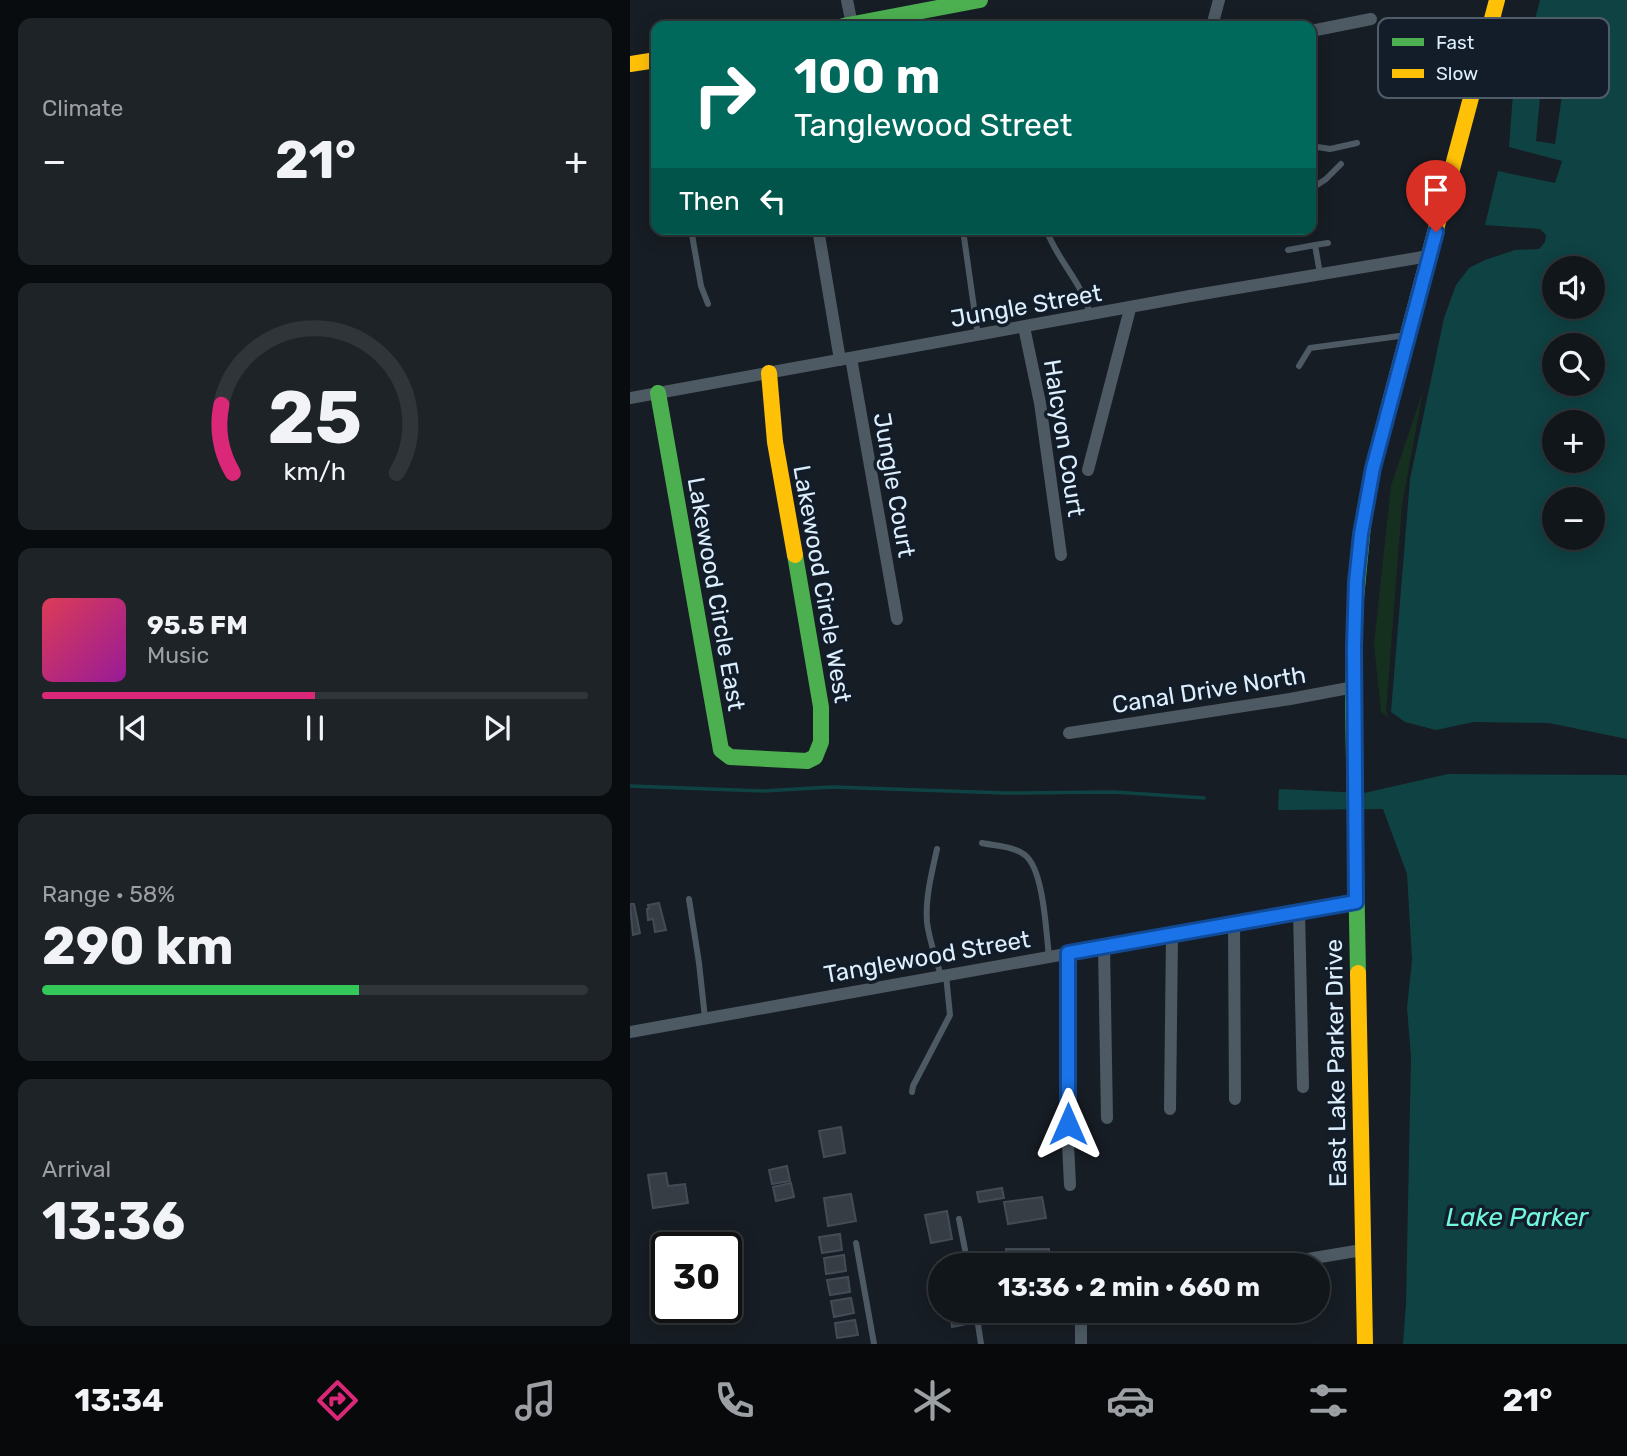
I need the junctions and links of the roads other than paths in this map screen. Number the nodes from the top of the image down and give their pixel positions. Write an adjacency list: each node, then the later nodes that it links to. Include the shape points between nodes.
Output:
1 (847, 0): 7 (street)
2 (980, 0): 8 (street)
3 (1219, 0): 9 (street)
4 (1497, 0): 5 (street, East Lake Parker Drive)
5 (1492, 18)
6 (1371, 19): 10 (street)
7 (848, 21)
8 (869, 21)
9 (1213, 21)
10 (1316, 30)
11 (651, 61): 12 (street)
12 (630, 64)
13 (1471, 98): 25 (street, East Lake Parker Drive)
14 (1357, 144): 15 (lane)
15 (1316, 147)
16 (1341, 164): 17 (lane)
17 (1316, 186)
18 (692, 235): 27 (lane)
19 (819, 235): 33 (street, Jungle Court)
20 (1049, 235): 29 (lane, via 1082,291)
21 (964, 237): 32 (lane)
22 (1328, 243): 23 (lane)
23 (1315, 245): 24 (lane); 26 (lane)
24 (1288, 250)
25 (1429, 256): 26 (street, Jungle Street); 31 (street, East Lake Parker Drive)
26 (1320, 274): 28 (street, Jungle Street)
27 (708, 304)
28 (1130, 309): 29 (street, Jungle Street); 38 (street)
29 (1091, 316): 30 (street, Jungle Street)
30 (1024, 327): 32 (street, Jungle Street); 39 (street, Halcyon Court)
31 (1409, 334): 34 (lane, via 1310,348); 41 (street, East Lake Parker Drive, via 1363,522 1355,603)
32 (978, 335): 33 (street, Jungle Street)
33 (845, 359): 35 (street, Jungle Street); 40 (street, Jungle Court)
34 (1299, 366)
35 (769, 373): 36 (street, Jungle Street); 43 (street, Lakewood Circle West, via 775,442 822,723 821,741 812,760)
36 (658, 393): 37 (street, Jungle Street); 43 (street, Lakewood Circle East, via 721,750 730,757)
37 (630, 398)
38 (1088, 470)
39 (1061, 555)
40 (897, 619)
41 (1354, 687): 42 (street, Canal Drive North); 47 (street, East Lake Parker Drive)
42 (1069, 733)
43 (771, 759)
44 (982, 843): 53 (lane, via 1019,852 1032,864)
45 (937, 849): 54 (lane, via 927,919)
46 (689, 899): 55 (lane)
47 (1356, 902): 48 (street, Tanglewood Street); 65 (street, East Lake Parker Drive)
48 (1299, 911): 49 (street, Tanglewood Street); 57 (street)
49 (1234, 923): 50 (street, Tanglewood Street); 59 (street)
50 (1172, 934): 51 (street, Tanglewood Street); 60 (street)
51 (1104, 947): 52 (street, Tanglewood Street); 61 (street)
52 (1068, 953): 53 (street, Tanglewood Street); 62 (street)
53 (1049, 956): 54 (street, Tanglewood Street)
54 (944, 975): 55 (street, Tanglewood Street); 58 (lane, via 950,1015)
55 (705, 1018): 56 (street, Tanglewood Street)
56 (630, 1032)
57 (1303, 1087)
58 (912, 1092)
59 (1235, 1099)
60 (1170, 1109)
61 (1107, 1118)
62 (1070, 1185)
63 (959, 1219): 66 (lane)
64 (856, 1243): 70 (lane)
65 (1362, 1250): 67 (street); 73 (street, East Lake Parker Drive)
66 (966, 1253)
67 (1330, 1255)
68 (978, 1323): 71 (lane)
69 (1081, 1323): 72 (street)
70 (874, 1344)
71 (981, 1344)
72 (1081, 1344)
73 (1365, 1344)

